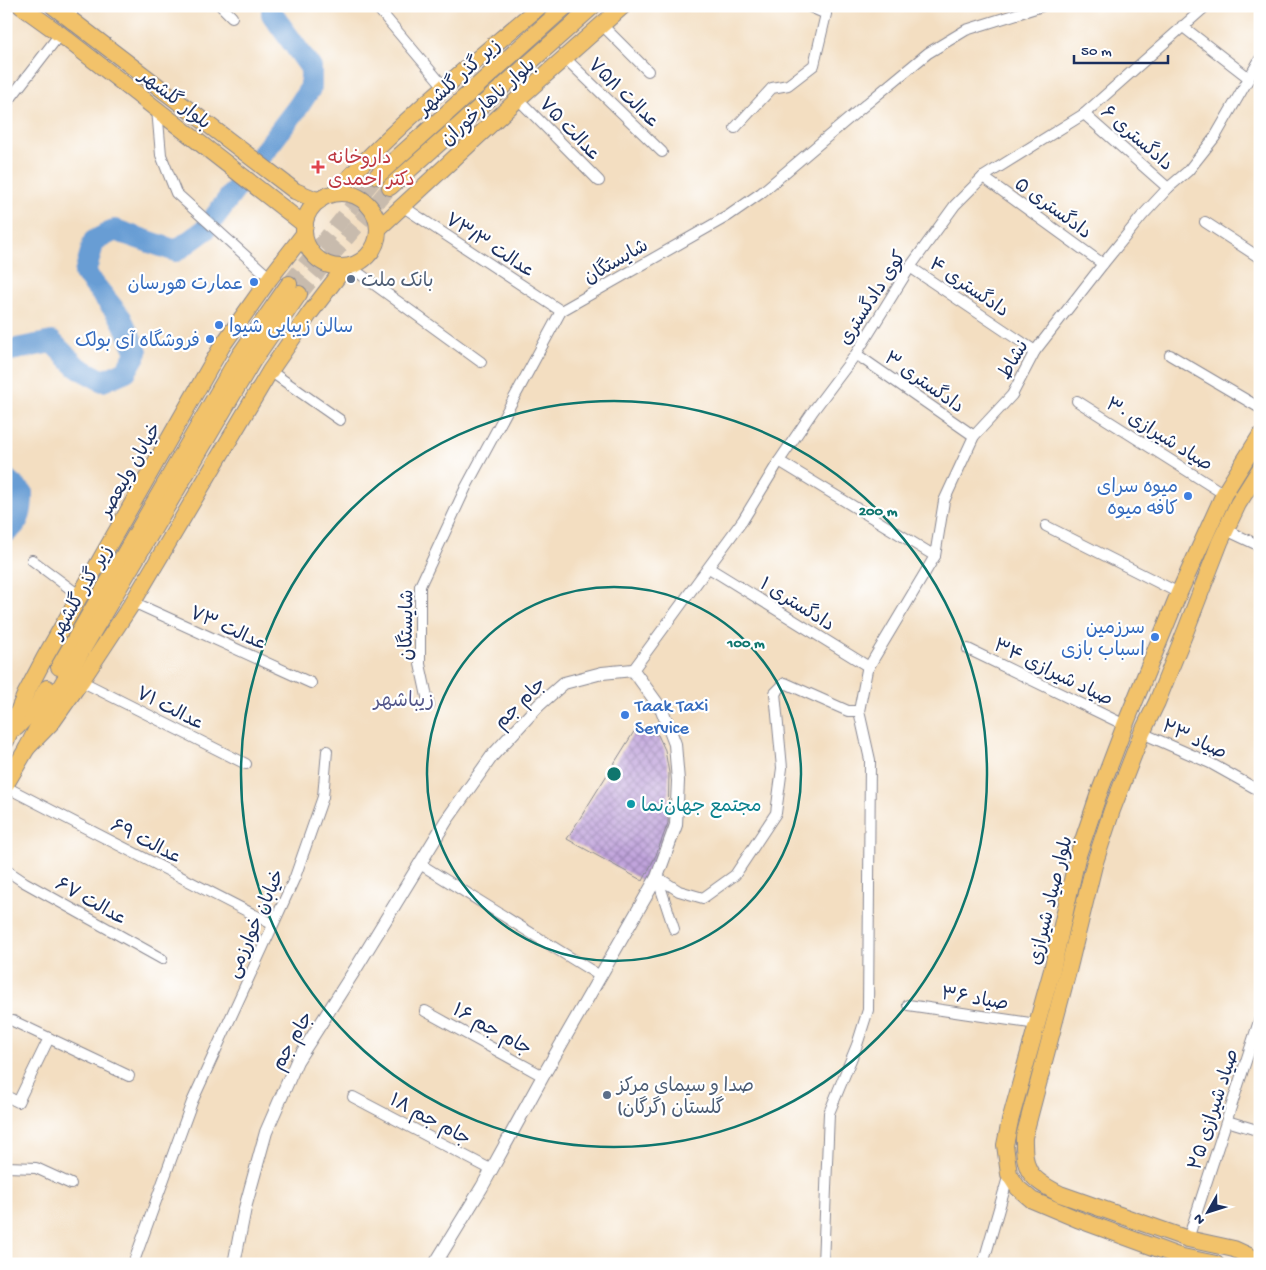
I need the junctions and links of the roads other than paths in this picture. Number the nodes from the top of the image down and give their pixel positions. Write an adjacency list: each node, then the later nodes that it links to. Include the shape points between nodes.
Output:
1 (21, 6): 16 (main road, بلوار گلشهر)
2 (53, 6): 12 (main road, بلوار گلشهر)
3 (221, 6): 13 (street)
4 (376, 6): 21 (street)
5 (540, 6): 21 (main road, بلوار ناهارخوران)
6 (566, 6): 29 (main road, زیر گذر گلشهر)
7 (593, 6): 32 (main road, زیر گذر گلشهر)
8 (623, 6): 14 (main road, بلوار ناهارخوران)
9 (808, 6): 26 (street, via 826,14 814,65 788,85 772,88)
10 (1042, 6): 45 (street, شایستگان, via 966,30 928,53 761,193 728,216)
11 (1206, 6): 15 (street, کوی دادگستری)
12 (72, 12): 35 (main road, بلوار گلشهر, via 295,191)
13 (232, 17)
14 (602, 25): 17 (main road, بلوار ناهارخوران); 19 (street)
15 (1182, 26): 20 (street); 25 (street, کوی دادگستری)
16 (60, 34): 23 (street); 24 (main road, بلوار گلشهر)
17 (565, 58): 22 (main road, بلوار ناهارخوران); 27 (street, ۷۵/۱ عدالت)
18 (1260, 59): 20 (street, نشاط)
19 (648, 71)
20 (1249, 78): 33 (street, نشاط, via 1215,138)
21 (445, 88): 28 (main road, بلوار ناهارخوران)
22 (518, 99): 31 (street, ۷۵ عدالت); 36 (main road, بلوار ناهارخوران)
23 (7, 103)
24 (157, 109): 39 (main road, بلوار گلشهر); 44 (street, via 161,156 176,193)
25 (1084, 114): 30 (street, کوی دادگستری); 33 (street, دادگستری ۶)
26 (735, 128)
27 (662, 152)
28 (363, 161): 34 (main road, بلوار ناهارخوران); 36 (main road, via 374,184)
29 (377, 176)
30 (984, 177): 41 (street, دادگستری ۵); 42 (street, کوی دادگستری, via 955,205)
31 (599, 181)
32 (390, 187)
33 (1168, 188): 41 (street, نشاط)
34 (335, 193): 35 (main road); 38 (main road, via 351,194 364,201 374,213)
35 (319, 201): 39 (main road, via 308,214)
36 (406, 202): 38 (main road, بلوار ناهارخوران); 45 (street, ۷۳/۳ عدالت)
37 (1205, 222): 40 (street)
38 (379, 228): 43 (main road, via 377,242 370,254)
39 (304, 229): 43 (main road, via 314,255 322,262); 44 (main road, خیابان ولیعصر)
40 (1260, 258)
41 (1103, 264): 47 (street, نشاط)
42 (910, 266): 47 (street, دادگستری ۴); 48 (street, کوی دادگستری)
43 (347, 267): 46 (main road); 50 (street)
44 (272, 275): 46 (main road, via 284,273 299,283 307,294); 67 (main road, خیابان ولیعصر, via 222,346)
45 (561, 311): 74 (street, شایستگان, via 466,486 420,586 420,664)
46 (310, 313): 51 (main road)
47 (1035, 351): 55 (street, نشاط, via 1012,395)
48 (856, 354): 55 (street, دادگستری ۳); 57 (street, کوی دادگستری)
49 (1170, 354): 53 (street)
50 (481, 362)
51 (270, 371): 54 (street); 68 (main road)
52 (1077, 401): 59 (street, صیاد شیرازی ۳۰)
53 (1260, 408)
54 (340, 420)
55 (974, 436): 63 (street, نشاط, via 944,502)
56 (1260, 436): 59 (main road, بلوار صیاد شیرازی)
57 (779, 461): 63 (street); 65 (street, کوی دادگستری, via 744,520)
58 (1260, 469): 61 (main road, بلوار صیاد شیرازی)
59 (1224, 494): 66 (main road, بلوار صیاد شیرازی)
60 (1046, 526): 66 (street)
61 (1226, 530): 62 (street); 77 (main road, بلوار صیاد شیرازی)
62 (1260, 546)
63 (935, 556): 70 (street, نشاط)
64 (32, 560): 67 (street)
65 (709, 568): 70 (street, دادگستری ۱); 71 (street, کوی دادگستری)
66 (1179, 593): 76 (main road, بلوار صیاد شیرازی)
67 (80, 596): 78 (main road, خیابان ولیعصر, via 25,695)
68 (133, 602): 72 (main road); 73 (street, عدالت ۷۳)
69 (968, 649): 76 (street, صیاد شیرازی ۳۴)
70 (869, 667): 75 (street, نشاط)
71 (633, 670): 84 (street, جام جم, via 602,673 564,683 539,705 492,756); 86 (street, via 662,710 675,744 678,782 676,825)
72 (81, 681): 79 (main road, via 53,721); 81 (street, عدالت ۷۱)
73 (311, 683)
74 (429, 706)
75 (859, 711): 86 (street, via 848,711 785,683 776,693 782,768 776,813 735,875 703,898 678,891); 114 (street, via 870,760 868,1010 828,1113)
76 (1124, 725): 90 (main road, بلوار صیاد شیرازی, via 1077,858)
77 (1142, 733): 83 (street, صیاد ۲۳, via 1210,763); 90 (main road, بلوار صیاد شیرازی, via 1112,810)
78 (8, 738): 79 (main road, زیر گذر گلشهر, via 37,706 239,356 294,289 45,713)
79 (28, 748): 82 (main road)
80 (326, 751): 87 (street, خیابان خوارزمی, via 322,797 295,877)
81 (246, 764)
82 (6, 785): 87 (street, عدالت ۶۹)
83 (1260, 790)
84 (420, 864): 91 (street); 112 (street, جام جم, via 297,1062 266,1132 245,1208)
85 (6, 870): 89 (street, عدالت ۶۷)
86 (657, 876): 88 (street); 91 (street)
87 (272, 924): 111 (street, خیابان خوارزمی, via 192,1102)
88 (674, 929)
89 (162, 959)
90 (1060, 971): 96 (main road, بلوار صیاد شیرازی); 108 (main road, بلوار صیاد شیرازی, via 1024,1136 1025,1163 1032,1176 1060,1194)
91 (600, 976): 99 (street)
92 (908, 1005): 96 (street, صیاد ۳۶)
93 (425, 1011): 99 (street, ۱۶ جام جم)
94 (1260, 1018): 102 (street, صیاد شیرازی ۲۵)
95 (13, 1021): 97 (street)
96 (1037, 1024): 106 (main road, بلوار صیاد شیرازی, via 1010,1121 1006,1145)
97 (49, 1038): 98 (street); 100 (street, via 18,1102)
98 (129, 1076)
99 (543, 1076): 105 (street)
100 (6, 1096)
101 (353, 1097): 105 (street, ۱۸ جام جم)
102 (1227, 1121): 103 (street); 108 (street, صیاد شیرازی ۲۵)
103 (1260, 1131)
104 (6, 1167): 107 (street, via 36,1168)
105 (492, 1170): 113 (street)
106 (1009, 1174): 109 (main road, via 1018,1188 1032,1200); 115 (street)
107 (71, 1184)
108 (1188, 1239): 110 (main road, بلوار صیاد شیرازی, via 1234,1249)
109 (1177, 1260): 116 (main road)
110 (1260, 1261)
111 (133, 1264)
112 (234, 1264)
113 (435, 1264)
114 (823, 1264)
115 (983, 1264)
116 (1216, 1264)

